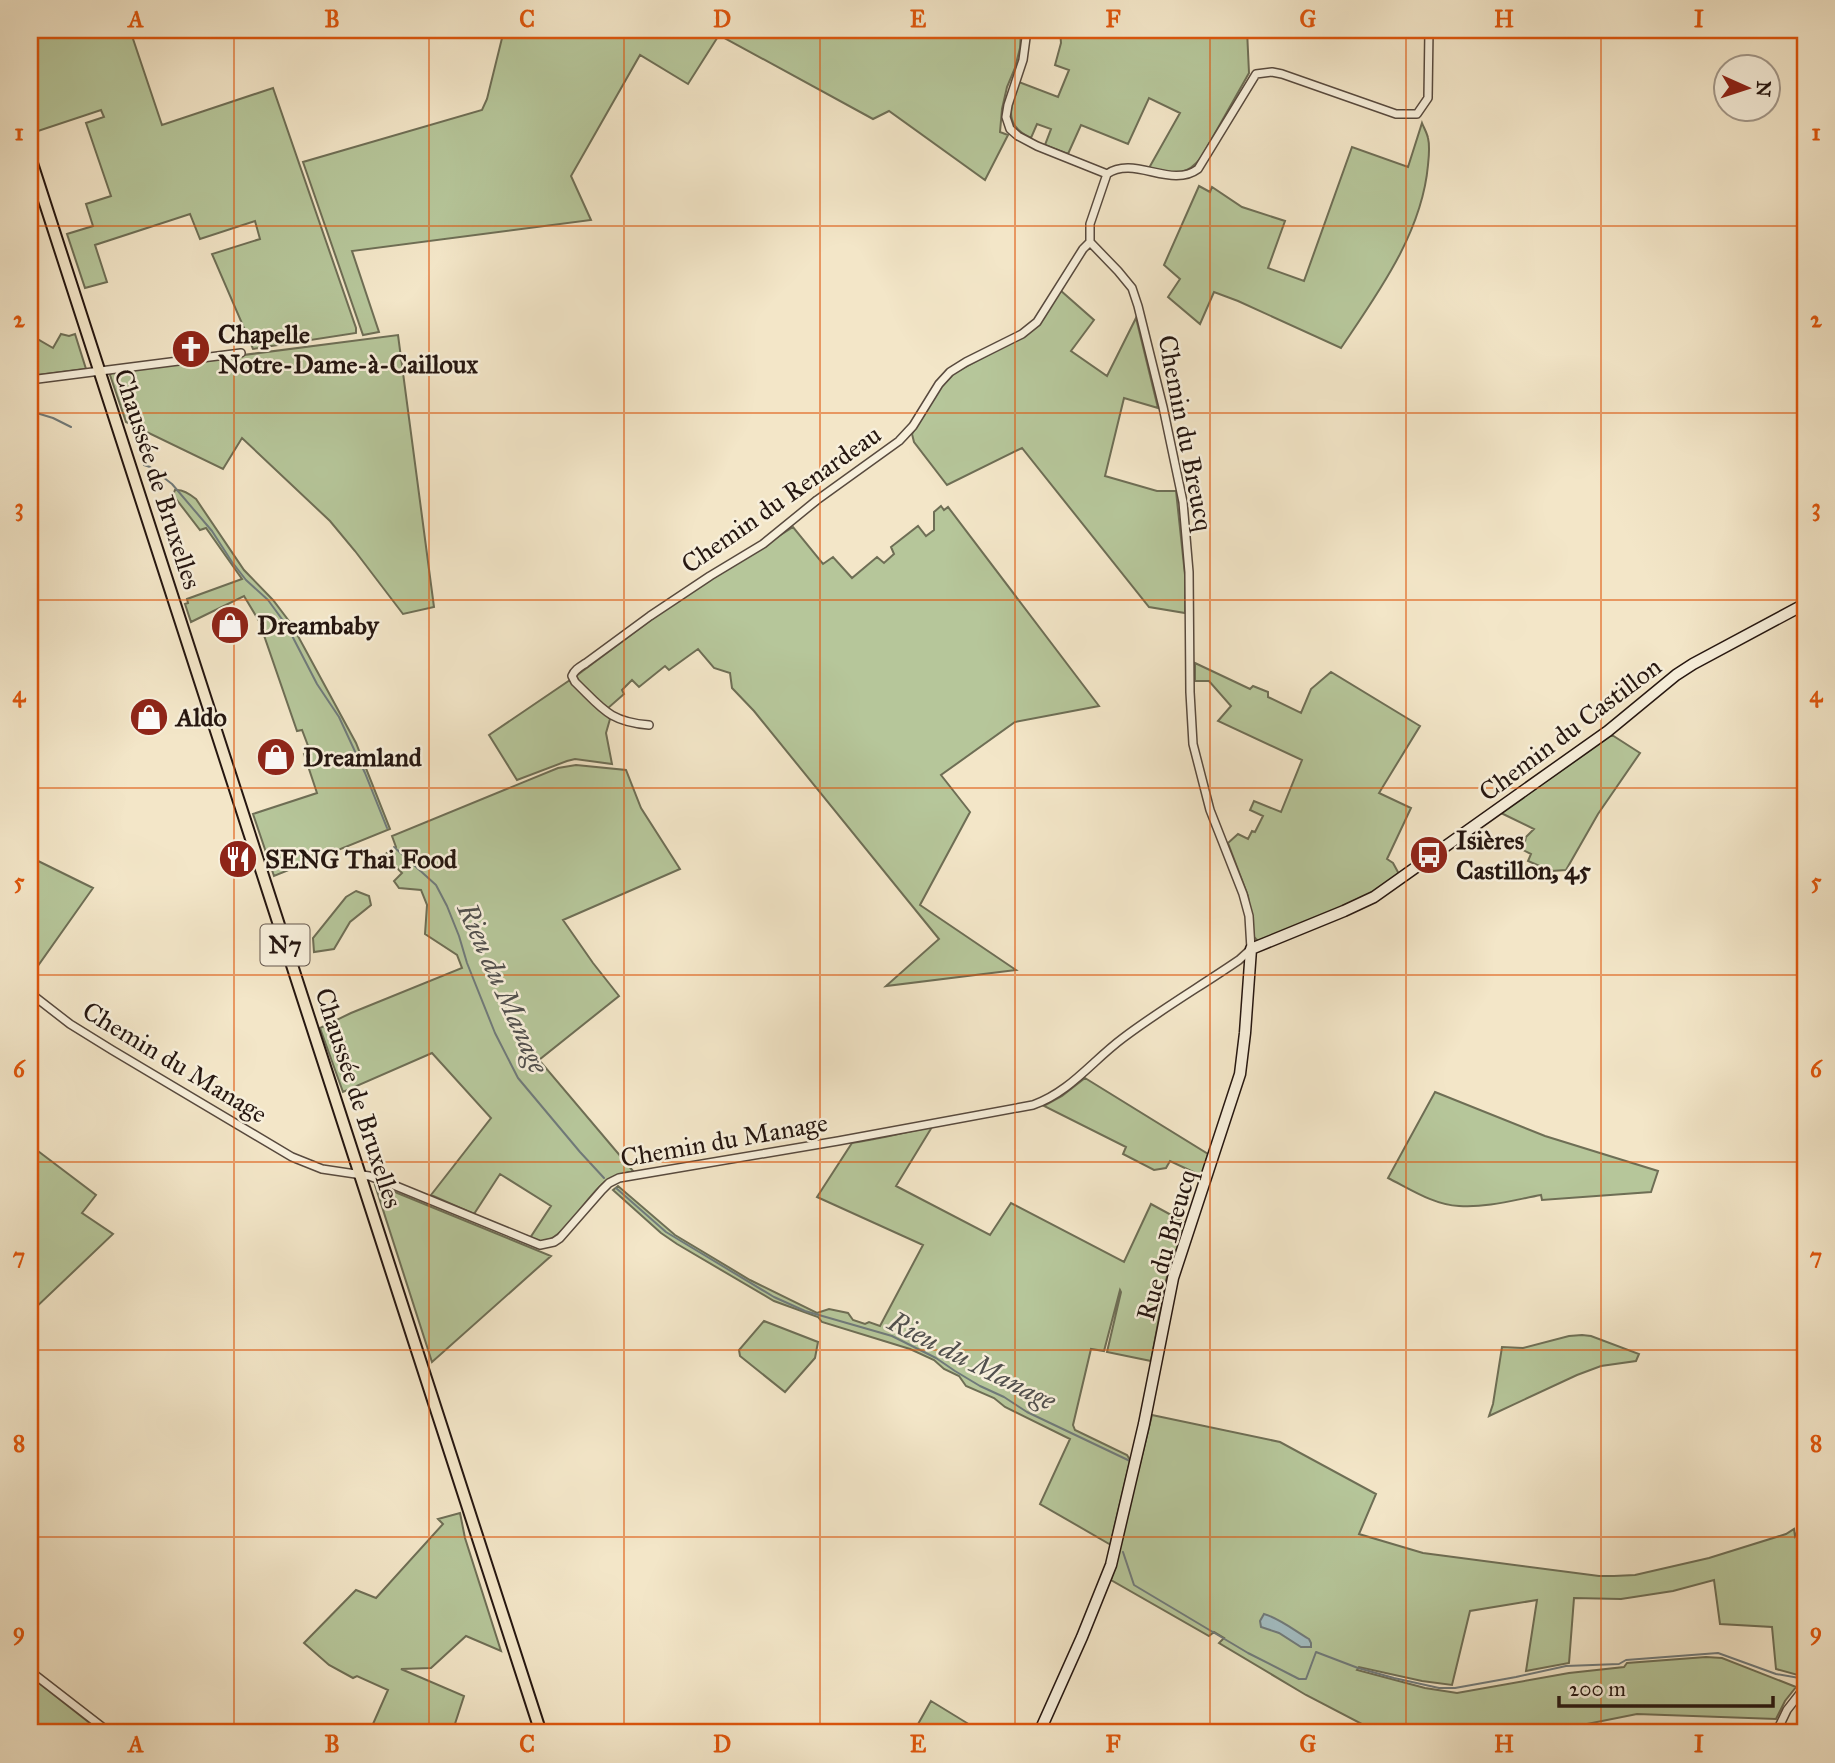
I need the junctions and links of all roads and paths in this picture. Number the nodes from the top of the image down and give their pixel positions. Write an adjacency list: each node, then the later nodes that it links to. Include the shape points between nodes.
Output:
1 (1027, 30): 4 (street, via 1023,60 1007,105 1010,129 1037,146)
2 (1429, 30): 4 (street, via 1428,97 1417,114 1396,114 1292,77 1263,73 1256,75 1191,175 1129,168)
3 (30, 157): 7 (main road, Chaussée de Bruxelles / N7)
4 (1107, 174): 5 (street, via 1090,224)
5 (1090, 242): 10 (street, Chemin du Renardeau, via 1037,322 950,372 899,441 763,544 659,610 574,672 575,682 611,716); 11 (street, Chemin du Breucq, via 1132,288 1177,469 1187,534 1191,720)
6 (241, 353): 7 (street)
7 (99, 370): 8 (street); 14 (main road, Chaussée de Bruxelles / N7)
8 (30, 380)
9 (1805, 604): 12 (street, Chemin du Castillon, via 1676,675 1608,731 1374,897)
10 (649, 725)
11 (1197, 763): 12 (street, Rue du Breucq, via 1243,894)
12 (1251, 949): 14 (street, Chemin du Manage, via 1123,1037 1066,1088 1044,1101 619,1178 548,1245 527,1241); 19 (street, Rue du Breucq, via 1240,1074 1172,1278 1111,1565)
13 (30, 993): 14 (street, Chemin du Manage, via 70,1024 292,1157 322,1169)
14 (360, 1175): 18 (main road, Chaussée de Bruxelles / N7)
15 (30, 1671): 17 (street)
16 (1805, 1688): 20 (street)
17 (110, 1733)
18 (541, 1733)
19 (1039, 1733)
20 (1776, 1733)

